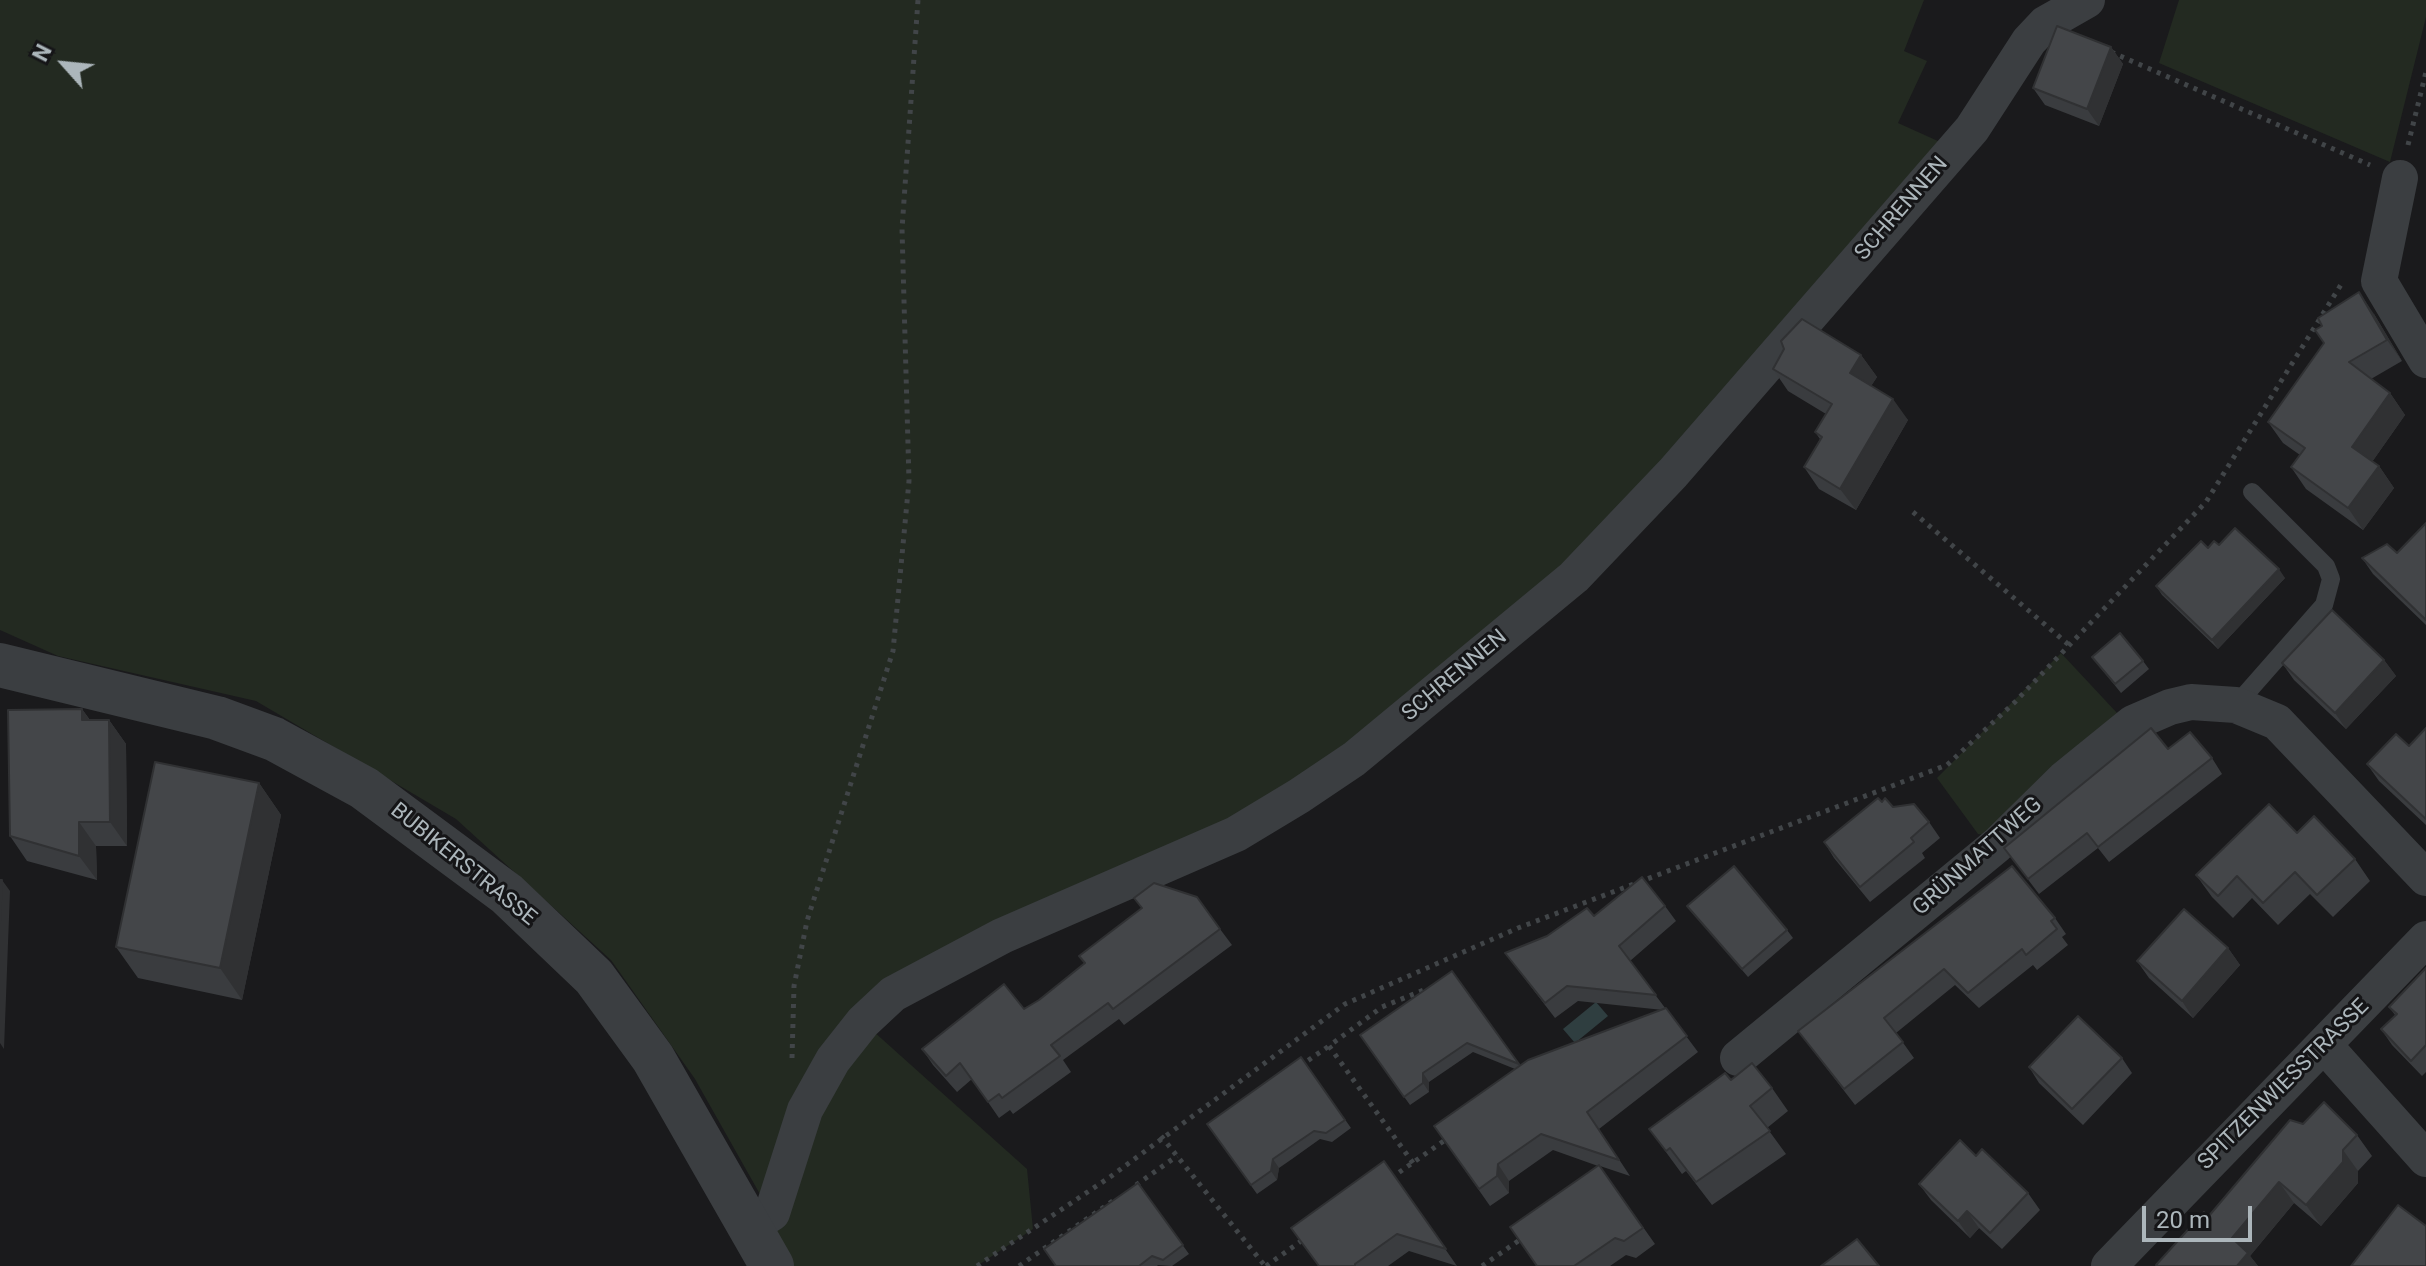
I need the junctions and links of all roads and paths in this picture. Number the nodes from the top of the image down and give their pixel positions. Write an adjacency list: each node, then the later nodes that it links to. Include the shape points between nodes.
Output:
1 (918, 0): 20 (path, via 902,229 909,481 893,651 807,921 794,986 790,1049)
2 (2087, 0): 20 (street, SCHRENNEN, via 2045,24 2029,41 1972,129 1673,473 1574,577 1354,759 1299,796 1236,834 1002,936 893,994 833,1060)
3 (2102, 49): 5 (path)
4 (2426, 72): 5 (path)
5 (2400, 178): 7 (street, via 2379,281)
6 (2343, 281): 10 (path, via 2206,502)
7 (2426, 360)
8 (2252, 492): 12 (lane, via 2326,566 2331,579 2324,605)
9 (1913, 512): 10 (path)
10 (2069, 645): 21 (path, via 1947,765 1421,968 1345,1004)
11 (0, 665): 27 (street, BUBIKERSTRASSE, via 217,718 274,739 414,822 507,894 594,977 653,1058)
12 (2236, 705): 13 (street, GRÜNMATTWEG, via 2287,730); 18 (street, GRÜNMATTWEG, via 2191,702 2133,723 2064,779 1997,845)
13 (2426, 878)
14 (2426, 939): 16 (street, SPITZENWIESSTRASSE)
15 (1424, 990): 17 (path, via 1382,1007)
16 (2324, 1045): 24 (street); 35 (street, SPITZENWIESSTRASSE)
17 (1329, 1046): 19 (path); 25 (path)
18 (1738, 1058)
19 (1291, 1071)
20 (805, 1110): 27 (street, SCHRENNEN, via 772,1213)
21 (1161, 1136): 23 (path); 31 (path, via 1110,1177)
22 (1451, 1136): 25 (path)
23 (1177, 1156): 32 (path); 33 (path)
24 (2426, 1159)
25 (1413, 1163): 26 (path)
26 (1389, 1180)
27 (750, 1227): 30 (street, BUBIKERSTRASSE)
28 (1315, 1232): 33 (path)
29 (1531, 1232): 34 (path)
30 (772, 1266)
31 (977, 1266)
32 (1019, 1266)
33 (1266, 1266)
34 (1482, 1266)
35 (2109, 1266)

